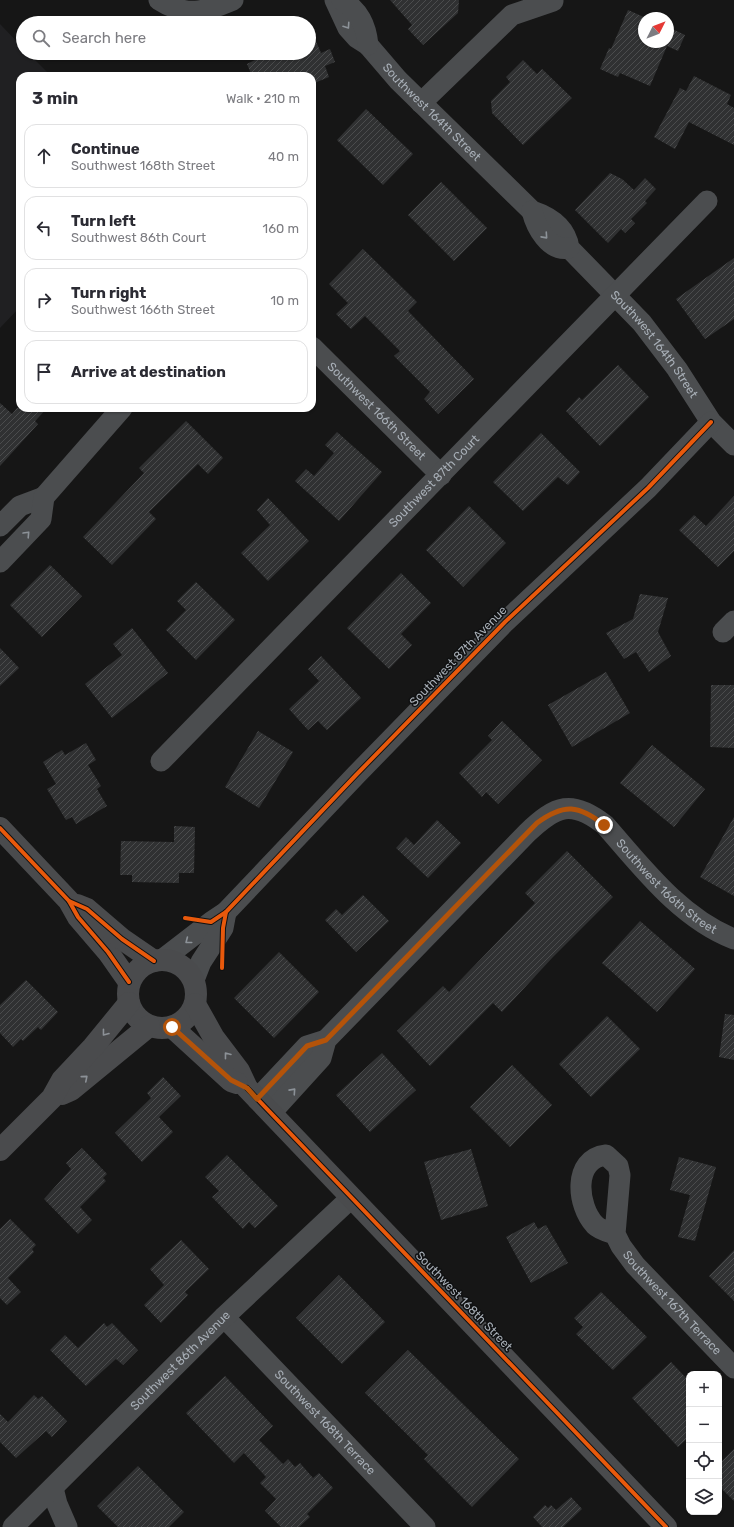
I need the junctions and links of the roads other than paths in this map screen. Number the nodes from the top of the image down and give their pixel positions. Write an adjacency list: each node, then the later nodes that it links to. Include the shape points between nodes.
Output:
1 (159, 0): 2 (street, via 179,10 190,12 202,11)
2 (233, 0)
3 (335, 0): 6 (street, Southwest 164th Street, one-way to 6, via 348,28)
4 (342, 0): 6 (street, Southwest 164th Street, via 356,11 361,19)
5 (553, 1): 7 (street, via 512,15)
6 (368, 45): 7 (street, Southwest 164th Street)
7 (421, 103): 9 (street, Southwest 164th Street, via 532,211 544,215 561,229 567,238 568,248)
8 (707, 201): 9 (street, Southwest 87th Court)
9 (616, 296): 12 (street, Southwest 164th Street, via 659,345); 14 (street, Southwest 87th Court)
10 (316, 351): 14 (street, Southwest 166th Street)
11 (118, 412): 15 (street)
12 (711, 422): 13 (street, Southwest 164th Street); 21 (street, Southwest 87th Avenue, via 643,493 505,622)
13 (734, 445)
14 (441, 475): 18 (street, Southwest 87th Court)
15 (44, 497): 16 (street, via 20,506); 17 (street, one-way to 15, via 41,519)
16 (0, 526)
17 (0, 562)
18 (161, 761)
19 (0, 828): 20 (street)
20 (69, 901): 23 (street, via 87,909 122,939); 25 (street, via 78,917 108,952)
21 (226, 912): 23 (street, Southwest 87th Avenue, one-way to 23); 24 (street, Southwest 87th Avenue, via 223,928 201,962)
22 (734, 939): 30 (street, Southwest 166th Street, via 701,921 673,899 595,817 584,811 562,808 549,814 532,828 326,1040 321,1058)
23 (158, 960): 24 (street, via 182,966); 25 (street, via 137,970)
24 (194, 980): 26 (street)
25 (129, 992): 27 (street, via 133,1012); 29 (street, one-way to 29, via 93,1047 62,1080)
26 (195, 1004): 28 (street, via 182,1022); 30 (street, Southwest 168th Street, one-way to 26, via 214,1038)
27 (149, 1026): 28 (street); 29 (street, one-way to 27, via 71,1090)
28 (172, 1027): 30 (street, Southwest 168th Street, via 231,1080)
29 (52, 1098): 31 (street)
30 (258, 1100): 32 (street, Southwest 168th Street)
31 (0, 1150)
32 (352, 1198): 34 (street, Southwest 86th Avenue); 40 (street, Southwest 168th Street)
33 (615, 1234): 35 (street, Southwest 167th Terrace, via 635,1265)
34 (224, 1317): 36 (street, Southwest 86th Avenue); 39 (street, Southwest 168th Terrace)
35 (734, 1368)
36 (53, 1488): 37 (street, Southwest 86th Avenue); 38 (street)
37 (13, 1527)
38 (67, 1527)
39 (425, 1527)
40 (666, 1527)

